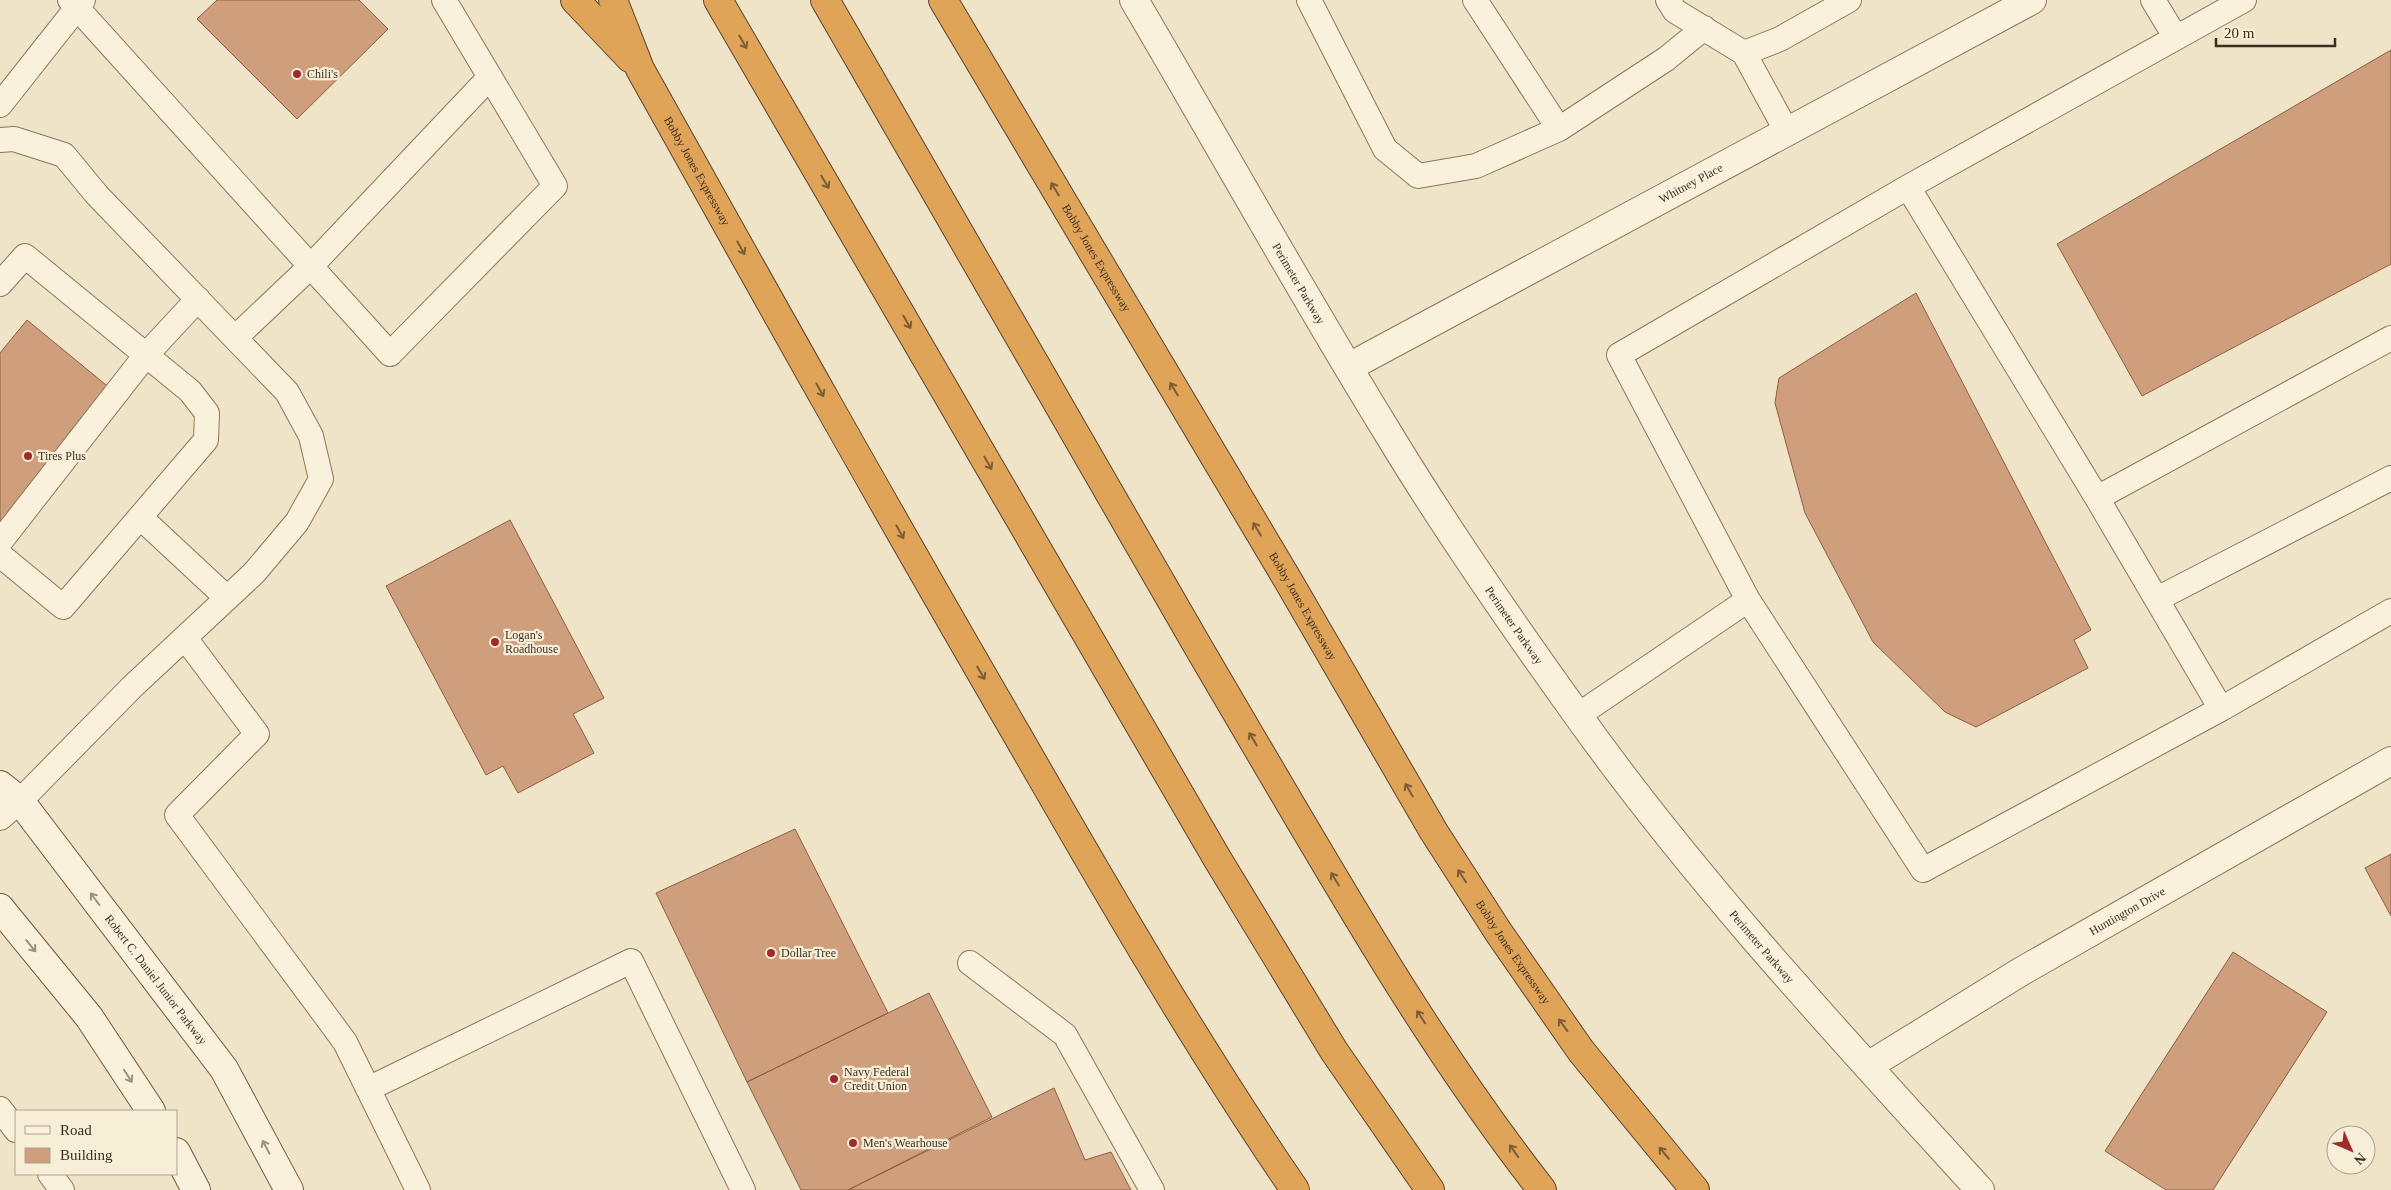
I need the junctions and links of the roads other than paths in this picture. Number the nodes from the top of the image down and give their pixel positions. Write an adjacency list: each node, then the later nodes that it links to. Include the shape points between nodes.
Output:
1 (444, 0): 20 (lane)
2 (575, 0): 19 (highway)
3 (613, 0): 19 (highway, Bobby Jones Expressway)
4 (718, 0): 64 (highway, one-way to 64, via 1232,885 1334,1051)
5 (825, 0): 65 (highway, one-way to 5, via 1449,1060 1370,937)
6 (943, 0): 66 (highway, Bobby Jones Expressway, one-way to 6, via 1581,1051 1434,832)
7 (1134, 0): 32 (street, Perimeter Parkway)
8 (1309, 0): 22 (lane, via 1385,149 1418,176 1476,166)
9 (1475, 0): 22 (lane)
10 (1668, 0): 16 (lane, via 1675,11)
11 (1849, 0): 18 (lane, via 1780,39)
12 (2032, 0): 23 (street, Whitney Place)
13 (2153, 0): 17 (lane)
14 (2244, 0): 17 (lane)
15 (77, 2): 21 (lane); 26 (lane)
16 (1704, 28): 18 (lane); 22 (lane, via 1666,59)
17 (2176, 38): 25 (lane)
18 (1744, 53): 23 (lane)
19 (640, 69): 63 (highway, Bobby Jones Expressway, one-way to 63, via 940,602 1120,913 1231,1096)
20 (490, 77): 26 (lane); 26 (lane, via 555,186 390,354)
21 (0, 104)
22 (1559, 128)
23 (1787, 132): 32 (street, Whitney Place)
24 (0, 140): 28 (lane, via 14,138 64,155 97,195)
25 (1908, 187): 34 (lane); 40 (lane, via 1620,354)
26 (311, 266): 29 (lane)
27 (0, 284): 31 (lane, via 25,256)
28 (198, 299): 29 (lane); 31 (lane)
29 (235, 338): 38 (lane, via 287,392 311,436 321,479 297,522 254,573)
30 (2391, 338): 34 (lane)
31 (146, 355): 35 (lane, via 190,391 207,413 207,422 206,440); 36 (lane)
32 (1349, 367): 44 (street, Perimeter Parkway, via 1465,554)
33 (2391, 478): 39 (lane)
34 (2097, 498): 39 (lane)
35 (140, 517): 37 (lane, via 63,607); 38 (lane)
36 (0, 542)
37 (0, 555)
38 (227, 598): 42 (lane)
39 (2157, 599): 43 (lane)
40 (1748, 600): 43 (lane, via 1924,870); 44 (lane)
41 (2391, 611): 43 (lane)
42 (185, 638): 46 (lane); 51 (lane, via 257,734 177,815 345,1042)
43 (2221, 709)
44 (1577, 716): 50 (street, Perimeter Parkway, via 1688,859 1817,1012)
45 (2391, 761): 50 (street, Huntington Drive, via 2022,970)
46 (10, 793): 47 (lane); 59 (street, Robert C. Daniel Junior Parkway, one-way to 46, via 224,1069)
47 (0, 818)
48 (0, 908): 53 (street, one-way to 53, via 89,1016)
49 (970, 963): 62 (lane, via 1065,1035)
50 (1868, 1066): 67 (street, Perimeter Parkway)
51 (368, 1089): 60 (lane); 61 (lane, via 631,960)
52 (0, 1109): 54 (lane)
53 (150, 1110)
54 (15, 1129)
55 (178, 1156): 58 (street)
56 (51, 1175): 57 (lane)
57 (62, 1190)
58 (196, 1190)
59 (289, 1190)
60 (418, 1190)
61 (743, 1190)
62 (1152, 1190)
63 (1295, 1190)
64 (1430, 1190)
65 (1542, 1190)
66 (1695, 1190)
67 (1980, 1190)

